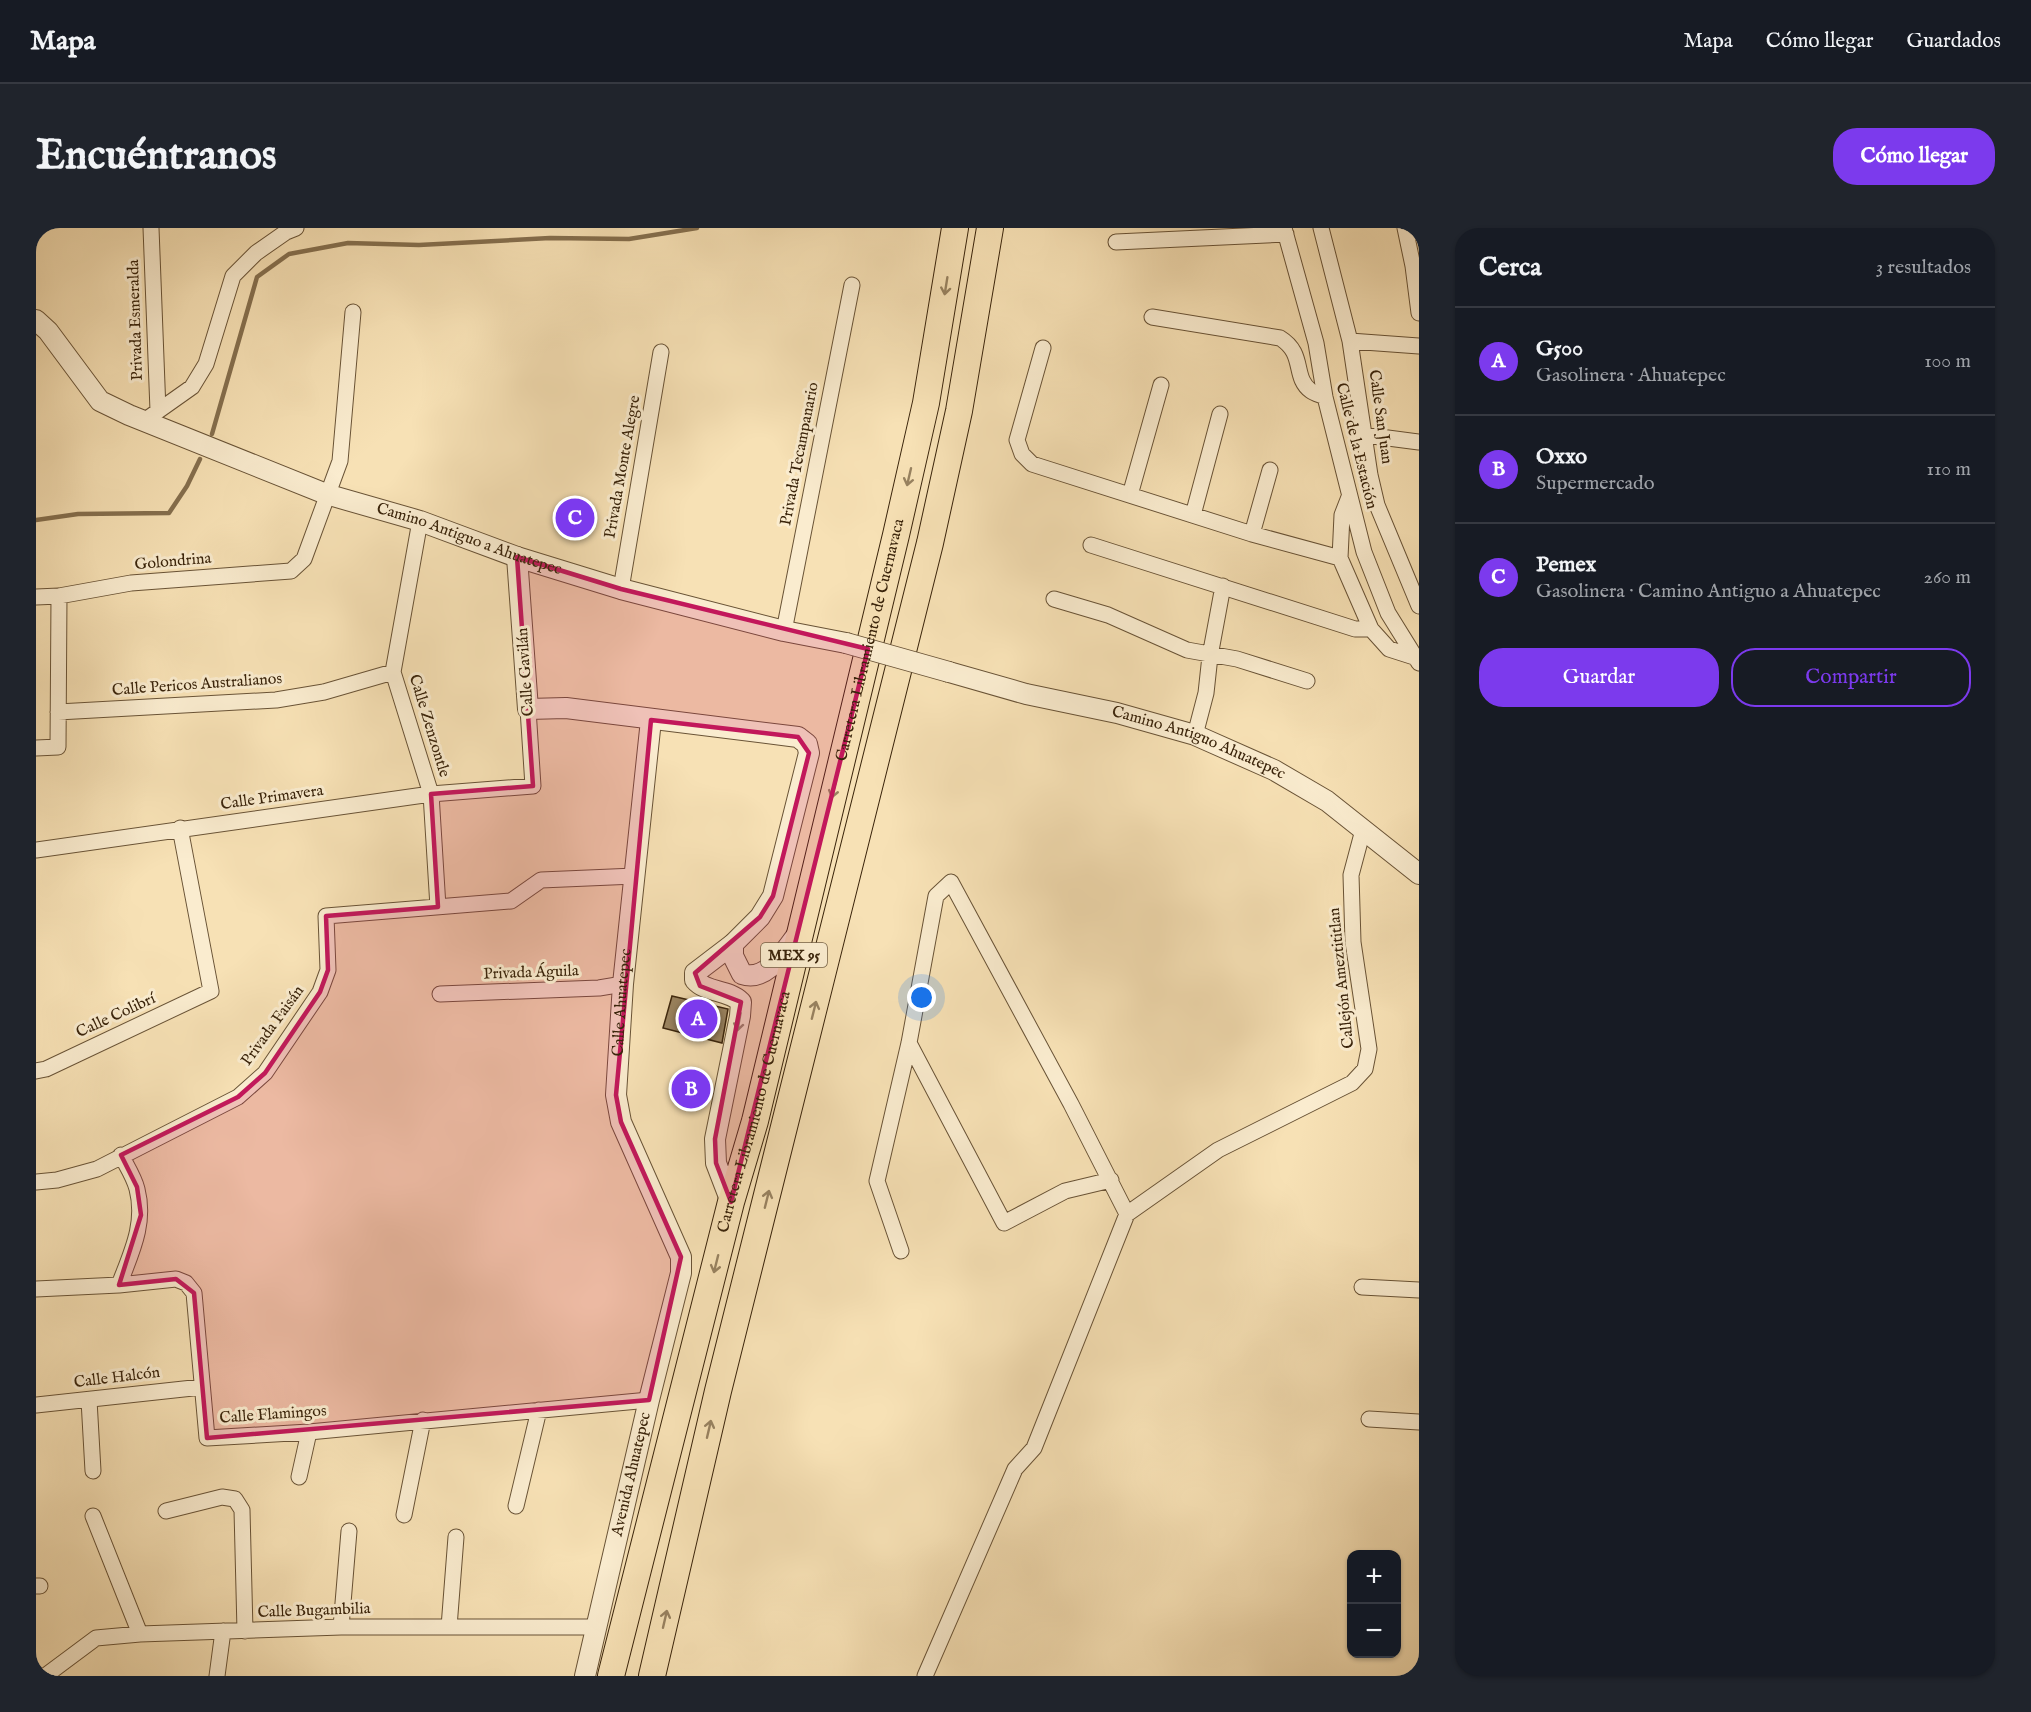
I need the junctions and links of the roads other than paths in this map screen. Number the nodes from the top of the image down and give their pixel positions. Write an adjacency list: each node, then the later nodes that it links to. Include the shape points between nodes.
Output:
1 (151, 228): 22 (street, Privada Esmeralda)
2 (955, 228): 61 (highway, Carretera Libramiento de Cuernavaca / MEX 95, one-way to 61, via 926,403)
3 (990, 228): 105 (highway, Carretera Libramiento de Cuernavaca / MEX 95, one-way to 3, via 930,543)
4 (1321, 228): 15 (street, Calle San Juan)
5 (1405, 228): 9 (street)
6 (290, 229): 22 (street, via 256,253 233,276 206,364 192,387)
7 (1285, 231): 8 (street); 20 (street, Calle de la Estación, via 1316,343)
8 (1116, 242)
9 (1416, 266): 12 (street)
10 (852, 285): 42 (street, Privada Tecampanario)
11 (353, 312): 26 (street, via 340,461)
12 (1419, 313)
13 (1152, 317): 20 (street, via 1280,338 1297,355 1301,376 1310,391)
14 (36, 320): 22 (street, Camino Antiguo a Ahuatepec, via 100,401)
15 (1350, 341): 16 (street); 23 (street, Calle San Juan)
16 (1419, 346)
17 (1043, 348): 27 (street, via 1017,440 1023,453 1032,464)
18 (662, 352): 36 (street, Privada Monte Alegre)
19 (1161, 385): 27 (street)
20 (1325, 397): 28 (street, Calle de la Estación)
21 (1220, 414): 29 (street)
22 (151, 416): 26 (street, Camino Antiguo a Ahuatepec)
23 (1365, 435): 24 (street); 40 (street, Calle San Juan, via 1377,505)
24 (1419, 442)
25 (1270, 470): 31 (street)
26 (326, 494): 30 (street, Camino Antiguo a Ahuatepec); 37 (street, Golondrina, via 304,559 291,571 131,583)
27 (1130, 495): 29 (street)
28 (1350, 497): 34 (street, via 1342,515); 44 (street, Calle de la Estación, via 1364,552 1388,613)
29 (1193, 515): 31 (street)
30 (420, 521): 33 (street, Camino Antiguo a Ahuatepec); 45 (street, Calle Zenzontle)
31 (1252, 534): 34 (street)
32 (1090, 545): 35 (street)
33 (517, 557): 36 (street, Camino Antiguo a Ahuatepec); 48 (street, Calle Gavilán)
34 (1340, 558): 41 (street)
35 (1223, 586): 41 (street, via 1355,629); 43 (street)
36 (621, 589): 42 (street, Camino Antiguo a Ahuatepec)
37 (59, 596): 38 (street, Golondrina); 49 (street)
38 (36, 597)
39 (1054, 599): 43 (street, via 1108,615)
40 (1419, 606)
41 (1371, 629): 44 (street, via 1389,649)
42 (784, 631): 46 (street, Camino Antiguo a Ahuatepec, bridge, via 846,643)
43 (1210, 656): 47 (street, via 1237,659); 51 (street)
44 (1416, 660)
45 (393, 672): 49 (street, Calle Pericos Australianos, via 324,692 276,700); 54 (street, Calle Zenzontle)
46 (949, 672): 51 (street, Camino Antiguo Ahuatepec)
47 (1307, 681)
48 (528, 709): 50 (street, via 566,708); 53 (street, Calle Gavilán)
49 (57, 712): 52 (street, via 58,747)
50 (651, 720): 59 (street, Calle Ahuatepec); 62 (street, via 798,737 807,744 807,764 773,896 760,917)
51 (1195, 735): 56 (street, Camino Antiguo Ahuatepec, via 1283,775 1328,801)
52 (36, 748)
53 (533, 786): 54 (street, Calle Primavera)
54 (431, 794): 55 (street, Calle Primavera); 60 (street, Calle Zenzontle)
55 (180, 828): 57 (street, Calle Primavera); 66 (street, Calle Colibrí, via 211,992)
56 (1363, 830): 58 (street, Camino Antiguo Ahuatepec); 71 (street, Callejón Ameztititlan, via 1351,886 1353,942 1369,1049 1365,1069 1352,1083 1218,1150)
57 (36, 850)
58 (1419, 874)
59 (635, 876): 60 (street, via 541,880 511,901); 63 (street, Calle Ahuatepec)
60 (438, 907): 67 (street, Privada Faisán, via 326,916 328,970 320,992 265,1073 238,1097)
61 (800, 931): 62 (street, via 759,976 742,974 733,956); 70 (highway, Carretera Libramiento de Cuernavaca / MEX 95, via 755,1121)
62 (733, 944): 70 (street, one-way to 70, via 695,973 694,980 741,1002 715,1139 716,1163)
63 (623, 984): 64 (street, Privada Águila); 73 (street, Calle Ahuatepec, via 616,1095 621,1122 681,1257)
64 (440, 994)
65 (909, 1043): 68 (street, via 1004,1222 1065,1191); 68 (street, via 936,896 951,882); 72 (street, via 877,1181)
66 (36, 1071)
67 (121, 1155): 69 (street, via 97,1169); 74 (street, via 137,1187 141,1215)
68 (1111, 1180): 71 (street)
69 (36, 1182)
70 (731, 1202): 104 (highway, Carretera Libramiento de Cuernavaca / MEX 95, one-way to 104)
71 (1128, 1214): 106 (street, via 1034,1448 1015,1469)
72 (901, 1251)
73 (681, 1273): 80 (street, Avenida Ahuatepec)
74 (119, 1285): 76 (street, Calle Flamingos); 78 (street, Calle Flamingos, via 176,1279 186,1283 194,1293)
75 (1362, 1287): 77 (street)
76 (36, 1289)
77 (1419, 1290)
78 (202, 1386): 79 (street, Calle Halcón); 86 (street, Calle Flamingos, via 207,1438)
79 (89, 1400): 81 (street, Calle Halcón); 87 (street)
80 (649, 1400): 82 (street, Calle Flamingos); 97 (street, Avenida Ahuatepec)
81 (36, 1405)
82 (539, 1410): 84 (street, Calle Flamingos); 89 (street)
83 (1369, 1419): 85 (street)
84 (423, 1420): 86 (street, Calle Flamingos); 91 (street)
85 (1419, 1422)
86 (309, 1432): 88 (street)
87 (93, 1471)
88 (300, 1478)
89 (516, 1506)
90 (166, 1511): 99 (street, via 222,1497 235,1499 242,1510)
91 (404, 1515)
92 (93, 1516): 100 (street)
93 (349, 1531): 95 (street)
94 (456, 1538): 96 (street)
95 (341, 1627): 96 (street, Calle Bugambilia); 99 (street, Calle Bugambilia)
96 (449, 1627): 97 (street, Calle Bugambilia)
97 (596, 1627): 103 (street, Avenida Ahuatepec)
98 (223, 1631): 99 (street, Calle Bugambilia); 100 (street, Calle Bugambilia); 102 (street)
99 (245, 1631)
100 (140, 1634): 101 (street, Calle Bugambilia, via 96,1638)
101 (45, 1676)
102 (217, 1676)
103 (585, 1676)
104 (611, 1676)
105 (651, 1676)
106 (925, 1676)

